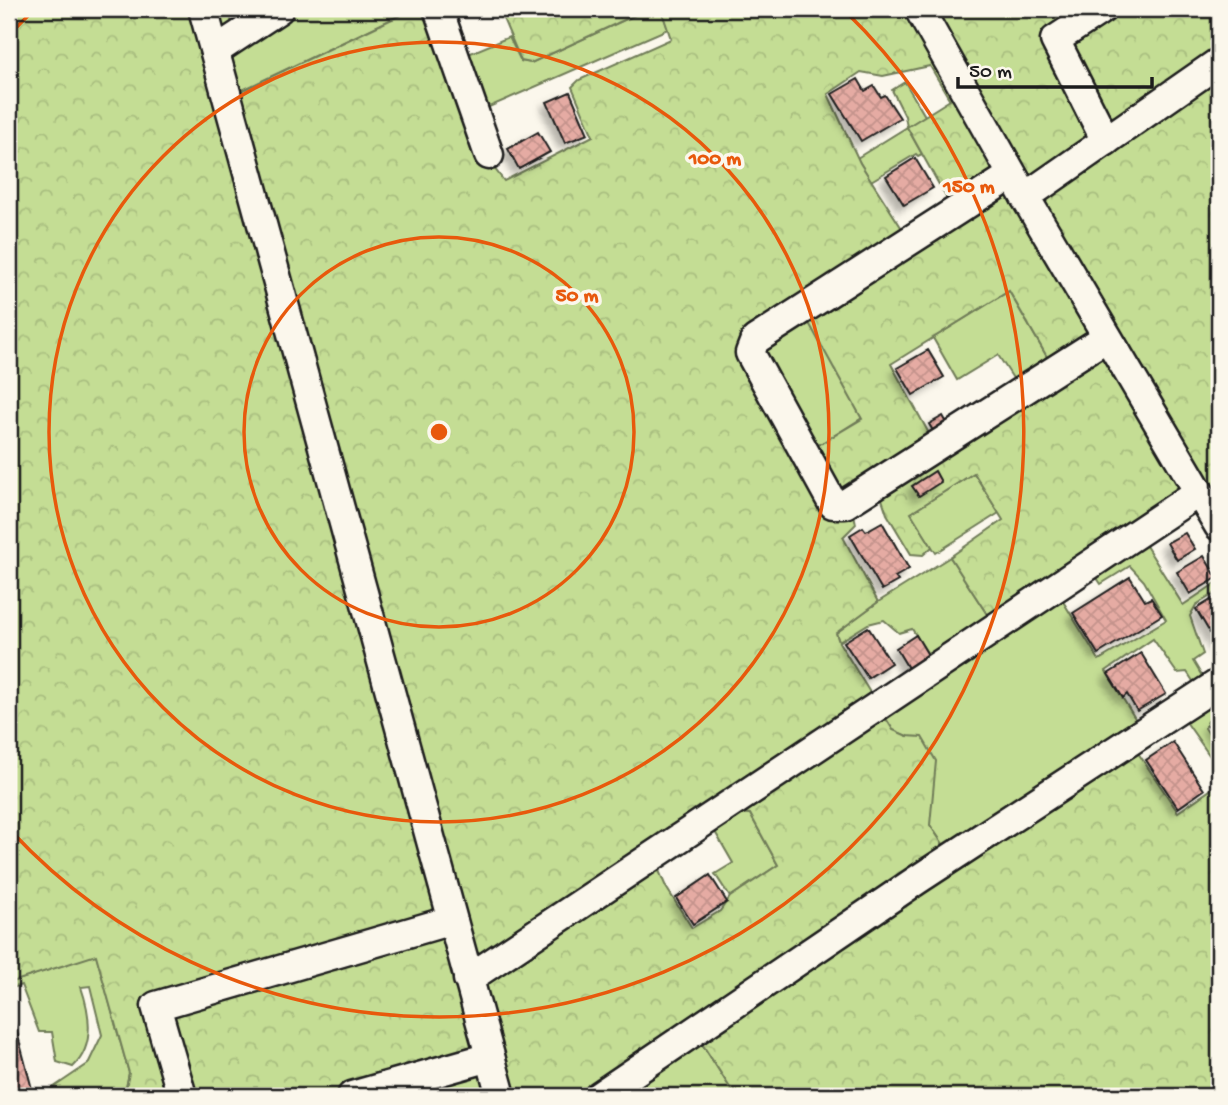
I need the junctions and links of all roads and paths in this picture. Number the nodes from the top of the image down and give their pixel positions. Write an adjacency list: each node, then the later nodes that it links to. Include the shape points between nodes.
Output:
1 (203, 9): 6 (street)
2 (279, 9): 6 (street)
3 (438, 9): 9 (street)
4 (919, 9): 10 (street)
5 (1102, 9): 8 (street, via 1055,40)
6 (215, 51): 15 (street)
7 (1219, 62): 8 (street)
8 (1106, 141): 10 (street)
9 (489, 155)
10 (1019, 186): 11 (street); 11 (street, via 755,340 750,354 833,504 845,504)
11 (1107, 337): 12 (street)
12 (1199, 492): 13 (street); 16 (street)
13 (1219, 526)
14 (1219, 683): 21 (street)
15 (452, 920): 16 (street); 18 (street, via 156,1006)
16 (468, 978): 17 (street)
17 (490, 1057): 19 (street); 20 (street)
18 (182, 1096)
19 (352, 1096)
20 (500, 1096)
21 (599, 1096)

